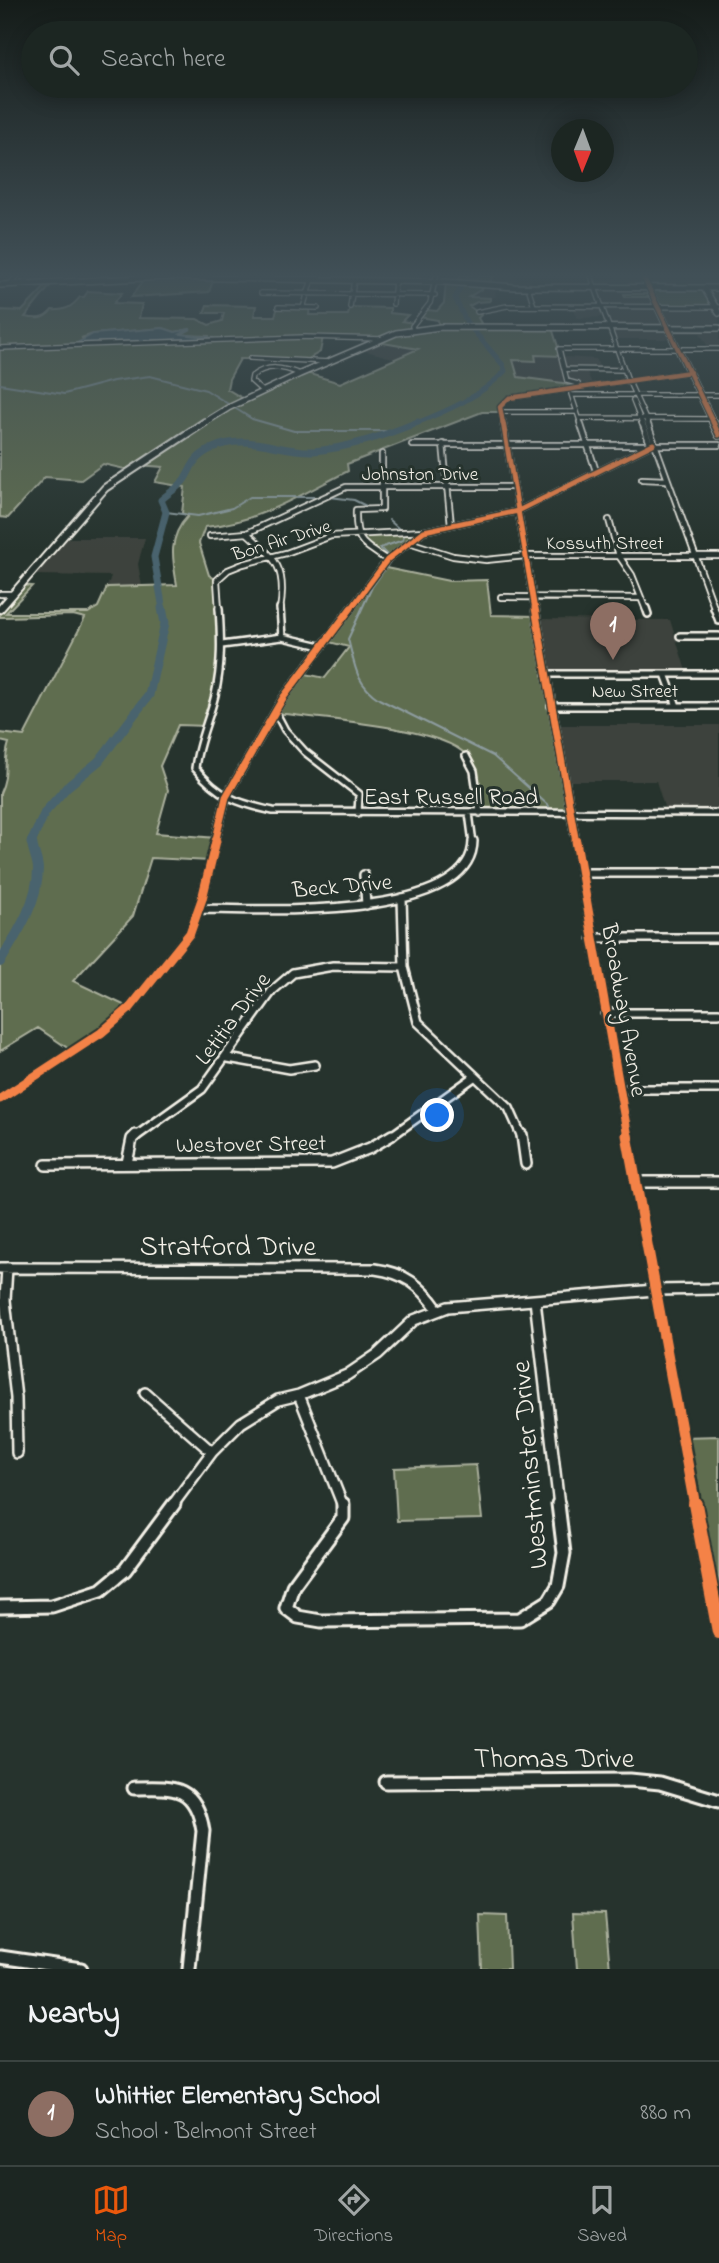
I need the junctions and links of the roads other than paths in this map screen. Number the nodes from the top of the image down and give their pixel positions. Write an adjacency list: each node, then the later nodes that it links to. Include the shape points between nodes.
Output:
1 (564, 367): 11 (street)
2 (263, 368): 12 (street, via 251,381)
3 (282, 368): 9 (street)
4 (313, 368): 9 (main road)
5 (582, 368): 7 (street)
6 (688, 368): 8 (main road)
7 (625, 370): 10 (street)
8 (690, 372): 10 (street); 14 (main road)
9 (300, 373): 12 (main road)
10 (628, 380): 11 (street); 13 (street)
11 (572, 390): 13 (street, via 589,395); 16 (street, via 509,398 500,404); 17 (street)
12 (262, 391): 50 (main road, via 219,413 105,488)
13 (634, 395): 14 (street); 19 (street)
14 (701, 395): 15 (street); 20 (main road)
15 (719, 395)
16 (500, 412): 17 (street); 23 (street, Broadway Avenue)
17 (577, 412): 18 (street)
18 (579, 418): 19 (street); 24 (street)
19 (643, 419): 20 (street); 25 (street)
20 (715, 423): 21 (main road)
21 (719, 435)
22 (443, 444): 23 (street); 26 (street); 34 (street)
23 (507, 444): 24 (street); 32 (street, Broadway Avenue)
24 (587, 444): 25 (street); 29 (street)
25 (653, 444): 27 (street); 29 (street, Bon Air Drive); 31 (street)
26 (412, 445)
27 (719, 445)
28 (382, 454): 33 (street)
29 (596, 471): 35 (street, Bon Air Drive)
30 (642, 479): 31 (street)
31 (666, 480): 45 (street)
32 (514, 486): 34 (street, Johnston Drive); 35 (street, Broadway Avenue)
33 (382, 487): 34 (street, Johnston Drive); 39 (street, Johnston Drive, via 342,488); 40 (street, via 382,509 356,510)
34 (448, 487): 37 (street)
35 (518, 510): 37 (street, Bon Air Drive); 43 (street, Broadway Avenue)
36 (609, 520): 44 (street)
37 (451, 526): 38 (street, Bon Air Drive)
38 (424, 531): 40 (street, Bon Air Drive); 42 (street)
39 (247, 533): 41 (street, Johnston Drive); 47 (street)
40 (355, 533): 47 (street, Bon Air Drive, via 331,536); 48 (street, via 358,543)
41 (210, 536)
42 (410, 542): 43 (street, Kossuth Street, via 470,560); 48 (street)
43 (526, 556): 44 (street, Kossuth Street); 52 (street, Broadway Avenue)
44 (619, 556): 45 (street, Kossuth Street); 53 (street)
45 (694, 556): 46 (street, Kossuth Street); 56 (street)
46 (719, 556)
47 (273, 557): 59 (street, via 281,572 277,617); 60 (street, Bon Air Drive, via 228,570 217,580)
48 (387, 560): 61 (street)
49 (0, 596): 50 (street)
50 (11, 596): 54 (main road)
51 (500, 597): 52 (street)
52 (533, 598): 53 (street); 62 (street, Broadway Avenue)
53 (641, 598): 55 (street)
54 (0, 609)
55 (648, 614)
56 (719, 621)
57 (680, 636): 58 (street)
58 (719, 636)
59 (282, 637): 60 (street); 61 (street)
60 (222, 645): 70 (street, Bon Air Drive, via 215,694 195,768)
61 (321, 646): 68 (street)
62 (545, 674): 63 (street); 65 (street, Broadway Avenue)
63 (665, 674): 64 (street); 66 (street)
64 (719, 674)
65 (551, 706): 66 (street, New Street); 75 (street, Broadway Avenue)
66 (677, 706): 67 (street, New Street)
67 (719, 706)
68 (276, 713): 70 (street); 71 (street, via 300,748 352,785 359,794)
69 (466, 756): 73 (street, via 474,771)
70 (226, 797): 71 (street, East Russell Road, via 273,811); 81 (street)
71 (358, 813): 72 (street, East Russell Road)
72 (469, 813): 73 (street, East Russell Road); 79 (street, Beck Drive, via 473,843 467,865 452,879)
73 (480, 813): 75 (street, East Russell Road)
74 (719, 813): 75 (street, East Russell Road)
75 (569, 814): 76 (street, Broadway Avenue)
76 (580, 873): 77 (street); 82 (street, Broadway Avenue)
77 (719, 873)
78 (364, 875): 80 (street)
79 (402, 898): 80 (street, Beck Drive); 84 (street)
80 (366, 905): 81 (street, Beck Drive)
81 (199, 909): 92 (street, via 190,933 130,1008 75,1053)
82 (592, 938): 83 (street); 85 (street, Broadway Avenue)
83 (719, 938)
84 (404, 967): 87 (street, Letitia Drive, via 317,968 292,973 279,981); 89 (street, via 418,1022)
85 (605, 1013): 86 (street); 90 (street, Broadway Avenue)
86 (719, 1013)
87 (228, 1058): 88 (street, via 289,1069); 93 (street, Letitia Drive, via 200,1091 132,1139)
88 (315, 1065)
89 (474, 1077): 93 (street, Westover Street, via 380,1143 332,1163); 94 (street, via 517,1119)
90 (620, 1089): 91 (street); 96 (street, Broadway Avenue)
91 (719, 1089)
92 (0, 1099)
93 (127, 1163): 95 (street, Westover Street)
94 (526, 1164)
95 (46, 1165)
96 (636, 1182): 97 (street); 100 (street, Broadway Avenue)
97 (719, 1182)
98 (3, 1268): 102 (street, Stratford Drive, via 375,1269 409,1277); 106 (street)
99 (719, 1289): 100 (street)
100 (655, 1290): 101 (street); 108 (street, Broadway Avenue)
101 (536, 1300): 102 (street); 104 (street, Westminster Drive, via 564,1553 562,1581 548,1605 520,1619 321,1621 297,1619 286,1608 293,1586 343,1518 343,1501)
102 (438, 1310): 104 (street, via 414,1320 347,1375)
103 (145, 1393): 105 (street)
104 (299, 1395): 105 (street, via 278,1400 241,1423)
105 (212, 1452): 107 (street, via 125,1570 101,1590 52,1606)
106 (17, 1453)
107 (0, 1607)
108 (719, 1632)
109 (386, 1782): 111 (street, Thomas Drive, via 630,1780 660,1783)
110 (134, 1788): 114 (street, via 184,1791 202,1813)
111 (719, 1801)
112 (0, 1957): 113 (street)
113 (80, 1969)
114 (189, 1969)

